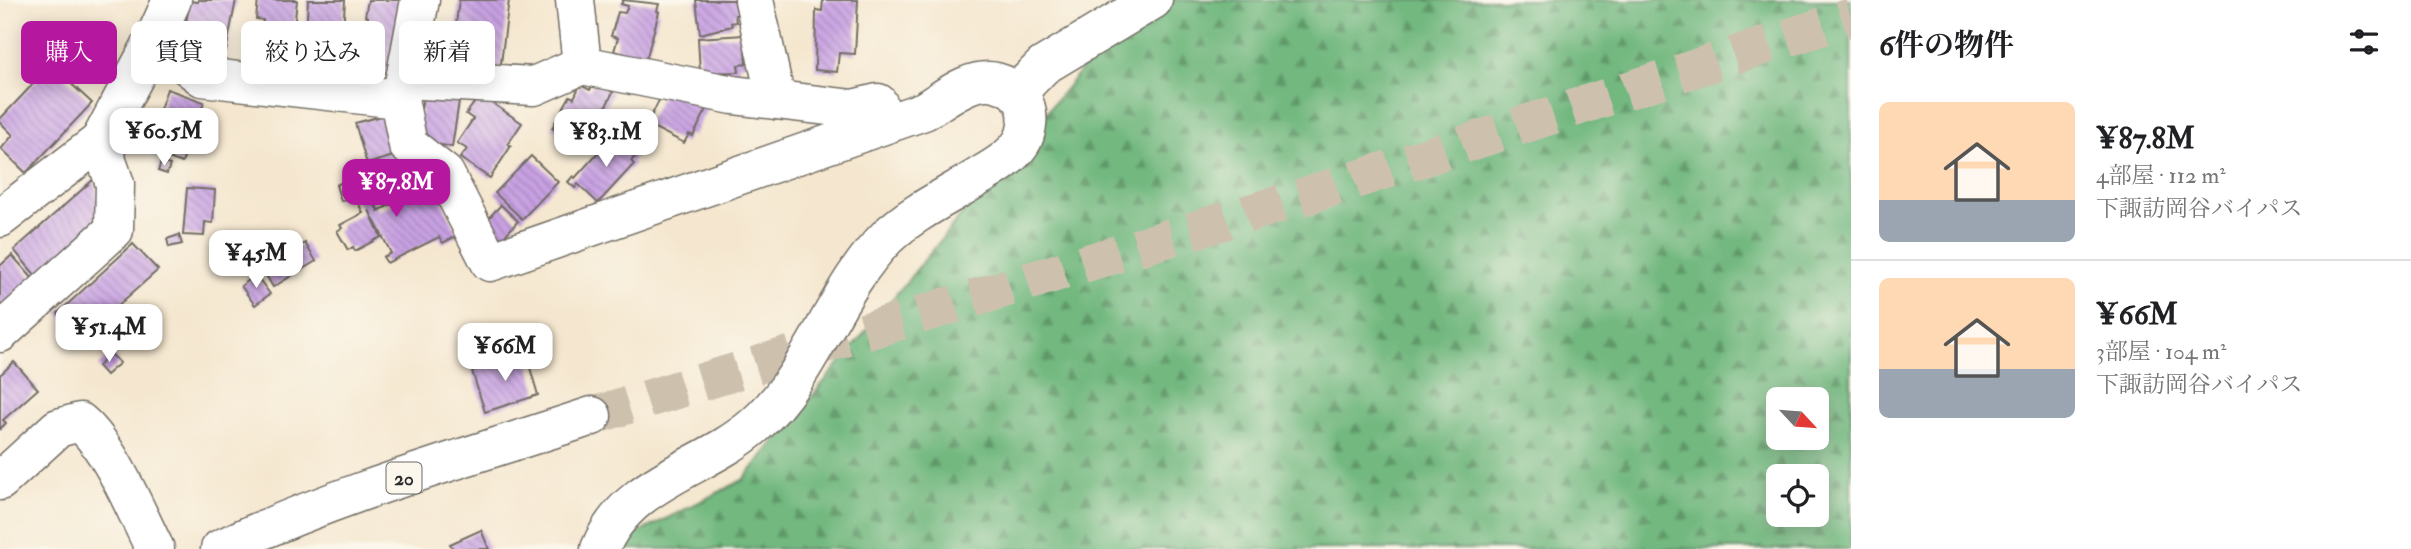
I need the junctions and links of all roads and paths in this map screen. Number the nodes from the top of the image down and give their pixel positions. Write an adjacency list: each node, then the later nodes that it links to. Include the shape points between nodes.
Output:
1 (172, 0): 6 (main road)
2 (420, 0): 10 (main road)
3 (575, 0): 7 (main road)
4 (754, 0): 12 (main road)
5 (1153, 0): 11 (main road, via 1043,66)
6 (163, 21)
7 (582, 65): 10 (main road, via 534,86); 12 (main road)
8 (227, 78): 10 (main road)
9 (131, 83): 14 (main road)
10 (402, 89): 13 (main road, via 408,145 446,174 490,262)
11 (1017, 93): 13 (main road, via 992,81 969,84 924,111); 21 (main road, via 1028,114 1021,143 1003,162 888,237 860,270 783,395 754,427 650,487 624,512)
12 (776, 100): 13 (main road, via 853,109 878,103)
13 (883, 125)
14 (100, 141): 15 (main road); 16 (main road, via 115,184 114,230)
15 (0, 218)
16 (0, 333)
17 (592, 416): 20 (main road, 20, via 371,489)
18 (0, 481): 19 (main road, via 58,428 80,422 95,435)
19 (155, 549)
20 (220, 549)
21 (600, 549)

